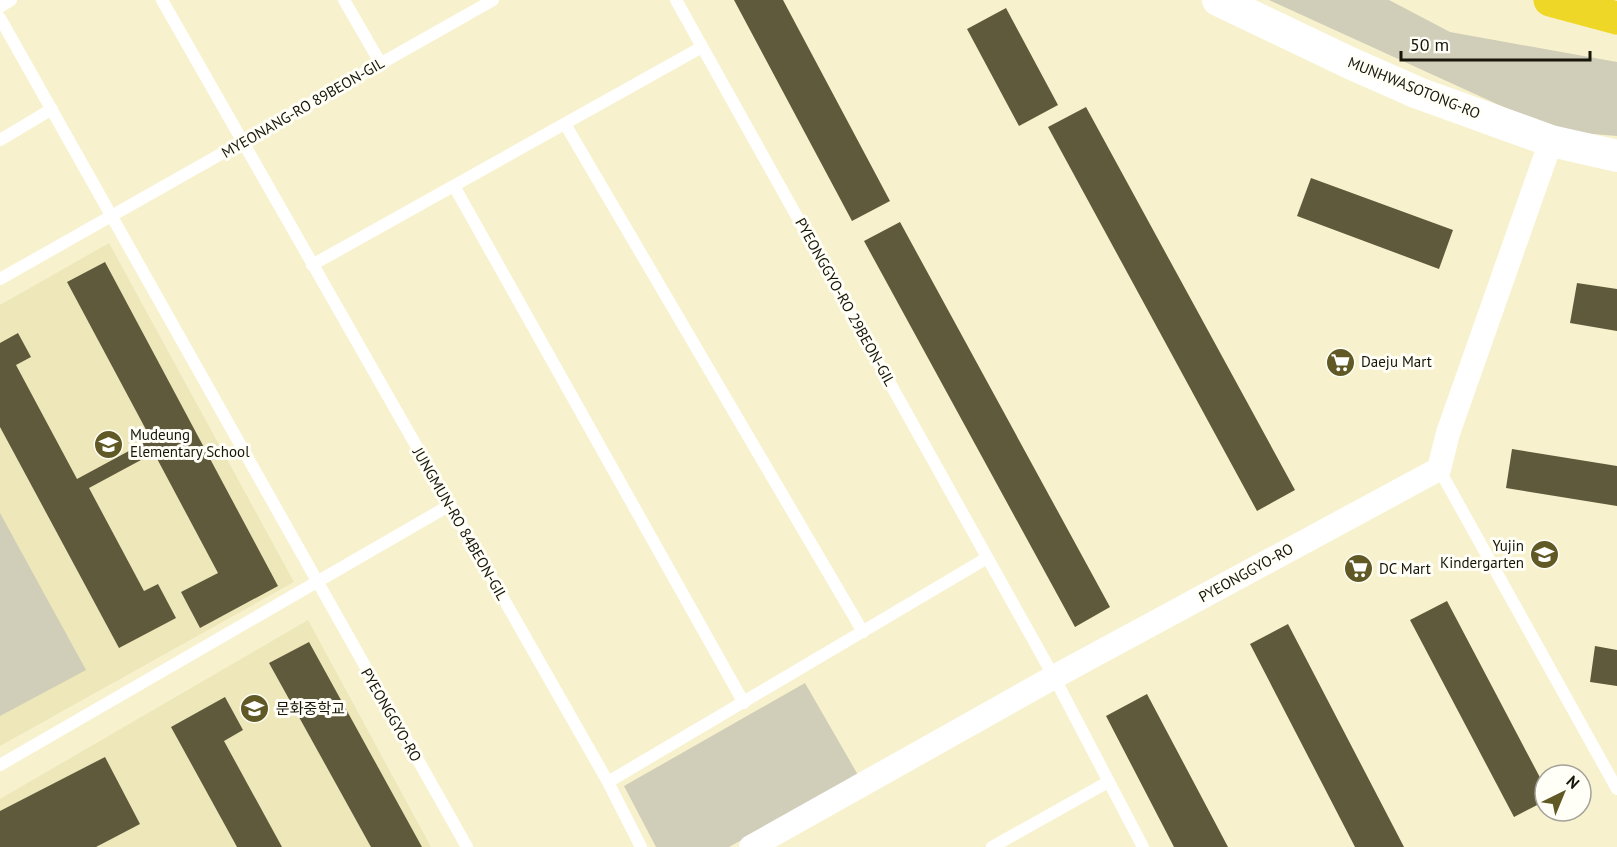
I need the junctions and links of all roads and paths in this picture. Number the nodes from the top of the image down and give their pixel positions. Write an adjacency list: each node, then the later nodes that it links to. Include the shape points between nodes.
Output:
1 (11, 0): 8 (lane)
2 (162, 0): 16 (lane, JUNGMUN-RO 84BEON-GIL)
3 (344, 0): 12 (lane)
4 (493, 0): 12 (lane, MYEONANG-RO 89BEON-GIL)
5 (676, 0): 11 (lane, PYEONGGYO-RO 29BEON-GIL)
6 (1218, 0): 17 (street, MUNHWASOTONG-RO, via 1418,93)
7 (1550, 0): 10 (highway)
8 (0, 6)
9 (0, 18): 13 (lane)
10 (1617, 18)
11 (702, 47): 14 (lane); 25 (lane, PYEONGGYO-RO 29BEON-GIL)
12 (381, 64): 16 (lane, MYEONANG-RO 89BEON-GIL)
13 (52, 110): 15 (lane); 20 (lane)
14 (565, 124): 19 (lane); 27 (lane)
15 (0, 140)
16 (243, 141): 20 (lane, MYEONANG-RO 89BEON-GIL); 21 (lane, JUNGMUN-RO 84BEON-GIL)
17 (1551, 141): 18 (street, MUNHWASOTONG-RO); 23 (street)
18 (1617, 156)
19 (454, 186): 21 (lane); 29 (lane)
20 (112, 216): 22 (lane, MYEONANG-RO 89BEON-GIL); 26 (lane)
21 (312, 265): 24 (lane, JUNGMUN-RO 84BEON-GIL)
22 (0, 279)
23 (1438, 469): 28 (street, PYEONGGYO-RO); 33 (lane)
24 (450, 505): 26 (lane); 31 (lane, JUNGMUN-RO 84BEON-GIL)
25 (987, 558): 27 (lane); 28 (lane, PYEONGGYO-RO 29BEON-GIL)
26 (316, 582): 30 (lane); 34 (lane, PYEONGGYO-RO)
27 (863, 632): 29 (lane)
28 (1054, 678): 32 (lane, PYEONGGYO-RO 29BEON-GIL); 36 (street, PYEONGGYO-RO)
29 (744, 703): 31 (lane)
30 (0, 765)
31 (608, 782): 35 (lane, JUNGMUN-RO 84BEON-GIL)
32 (1108, 782): 37 (lane); 38 (lane, PYEONGGYO-RO 29BEON-GIL)
33 (1617, 789)
34 (467, 847)
35 (641, 847)
36 (751, 847)
37 (992, 847)
38 (1143, 847)

